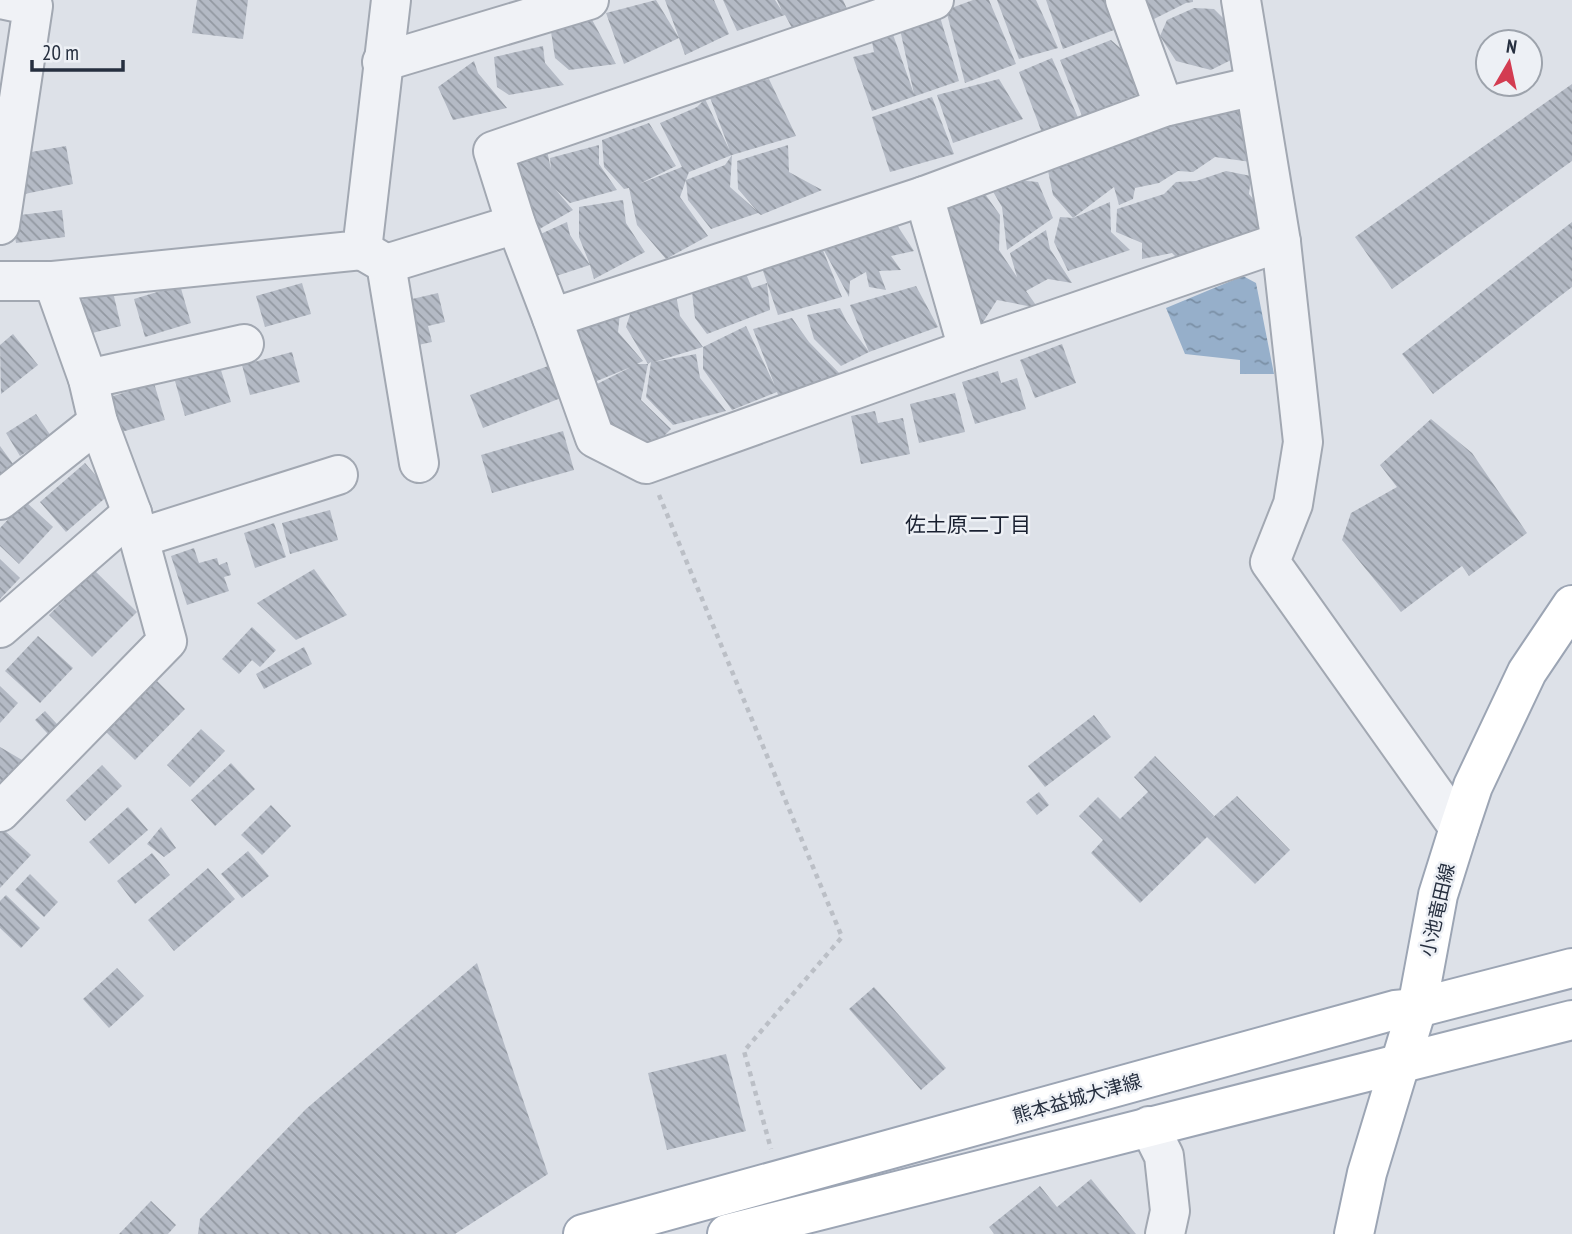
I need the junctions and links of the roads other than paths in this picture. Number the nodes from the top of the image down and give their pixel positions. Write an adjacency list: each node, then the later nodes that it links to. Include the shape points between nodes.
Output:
1 (5, 0): 10 (street, via 33,6)
2 (391, 0): 7 (street)
3 (589, 0): 7 (street)
4 (934, 0): 12 (street, via 493,151)
5 (1125, 0): 9 (street)
6 (1241, 0): 8 (street)
7 (382, 62): 15 (street)
8 (1255, 86): 9 (street); 14 (street)
9 (1164, 107): 11 (street)
10 (8, 121): 13 (street)
11 (924, 196): 18 (street); 20 (street)
12 (516, 224): 15 (street); 18 (street)
13 (0, 225)
14 (1281, 242): 20 (street); 30 (street, via 1303,442 1293,504 1270,562)
15 (374, 257): 17 (street); 23 (street)
16 (0, 281): 17 (street)
17 (53, 281): 21 (street)
18 (552, 318): 20 (street, via 596,439 646,464)
19 (244, 344): 21 (street)
20 (968, 349)
21 (88, 379): 22 (street)
22 (99, 422): 25 (street); 26 (street)
23 (419, 463)
24 (338, 475): 26 (street)
25 (0, 500)
26 (135, 526): 28 (street); 29 (street, via 167,641)
27 (1572, 606): 30 (main road, 小池竜田線, via 1527,672 1473,786)
28 (0, 628)
29 (0, 813)
30 (1459, 828): 32 (main road, 小池竜田線, via 1438,895)
31 (1572, 968): 32 (main road, 熊本益城大津線)
32 (1417, 1007): 34 (main road, 小池竜田線); 36 (main road, 熊本益城大津線, via 1217,1057)
33 (1572, 1020): 34 (main road)
34 (1402, 1063): 35 (main road); 39 (main road, 小池竜田線, via 1367,1173)
35 (1149, 1126): 37 (main road); 38 (street, via 1164,1156 1170,1211)
36 (583, 1234)
37 (727, 1234)
38 (1165, 1234)
39 (1354, 1234)

